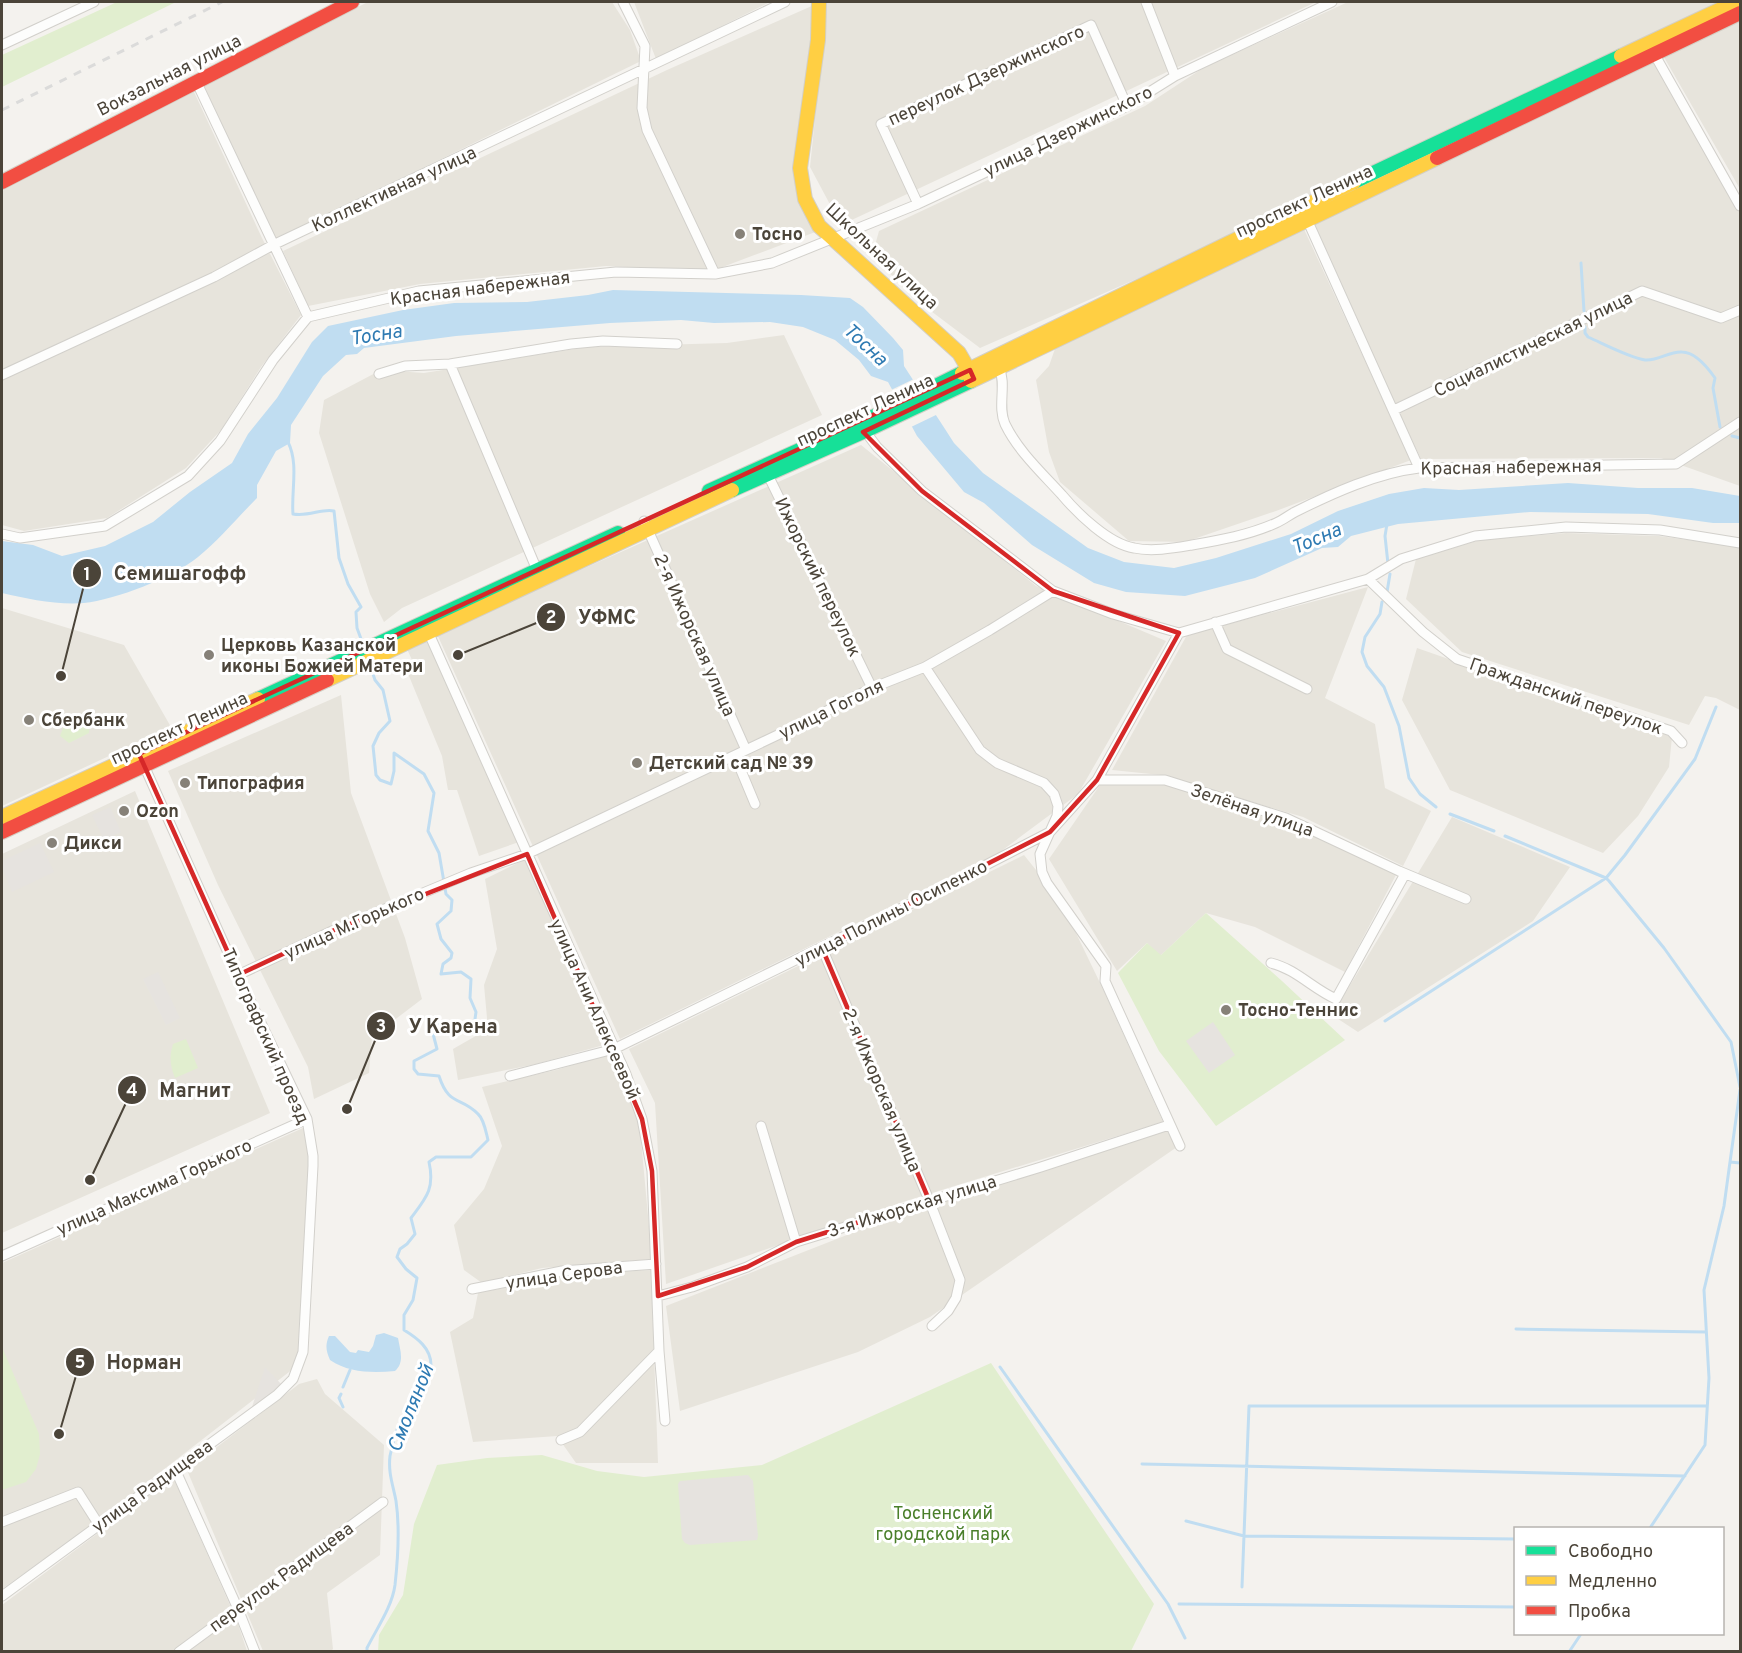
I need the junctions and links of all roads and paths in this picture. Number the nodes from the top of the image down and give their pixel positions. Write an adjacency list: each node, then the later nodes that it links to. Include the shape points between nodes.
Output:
1 (94, 2): 10 (street)
2 (352, 2): 14 (main road, Вокзальная улица)
3 (623, 2): 12 (street, via 645,46)
4 (785, 2): 12 (street, Коллективная улица)
5 (819, 2): 20 (main road, Школьная улица, via 801,186 809,212)
6 (1146, 2): 13 (street)
7 (1332, 2): 13 (street, улица Дзержинского)
8 (1736, 2): 11 (main road, проспект Ленина)
9 (1740, 14): 11 (main road, проспект Ленина)
10 (2, 45)
11 (1651, 49): 18 (street); 19 (main road, проспект Ленина)
12 (644, 69): 21 (street, Коллективная улица); 22 (street, via 642,108 647,130)
13 (1175, 76): 15 (street, улица Дзержинского)
14 (196, 81): 16 (main road, Вокзальная улица); 21 (street)
15 (1127, 106): 17 (street, улица Дзержинского); 17 (street, переулок Дзержинского, via 1091,25 881,124)
16 (2, 182)
17 (918, 204): 20 (street, улица Дзержинского)
18 (1740, 206)
19 (1304, 213): 27 (main road, проспект Ленина); 29 (main road, проспект Ленина); 31 (street)
20 (833, 238): 22 (street, Красная набережная, via 772,263); 29 (main road, Школьная улица, via 944,337)
21 (273, 245): 24 (street); 30 (street, Коллективная улица, via 214,277)
22 (715, 274): 24 (street, Красная набережная, via 616,272 519,280 419,291)
23 (1740, 310): 31 (street, Социалистическая улица, via 1721,318 1642,291)
24 (309, 317): 38 (street, via 273,360 220,441 188,476 105,526 20,538)
25 (677, 344): 26 (street, via 571,344)
26 (450, 364): 28 (street, via 405,366); 40 (street)
27 (999, 367): 29 (main road, проспект Ленина); 35 (street, Красная набережная, via 1003,377 1004,422 1016,442 1074,509 1113,540 1134,548 1165,549 1237,537 1353,487)
28 (379, 374)
29 (972, 374): 32 (main road, проспект Ленина)
30 (2, 375)
31 (1394, 410): 35 (street)
32 (877, 420): 34 (main road, проспект Ленина); 36 (main road, проспект Ленина)
33 (1740, 422): 35 (street, Красная набережная, via 1676,464)
34 (865, 431): 36 (main road, проспект Ленина); 42 (street, via 922,491)
35 (1419, 468)
36 (766, 470): 37 (main road, проспект Ленина); 47 (street, Ижорский переулок)
37 (646, 525): 40 (main road, проспект Ленина); 44 (main road, проспект Ленина); 50 (street, 2-я Ижорская улица)
38 (2, 534)
39 (1740, 543): 41 (street, via 1660,530 1554,528 1475,536 1401,560)
40 (537, 570): 44 (main road, проспект Ленина)
41 (1368, 579): 43 (street); 49 (street, Гражданский переулок, via 1457,659 1671,731)
42 (1053, 591): 45 (street); 46 (street, улица Гоголя)
43 (1215, 622): 45 (street); 48 (street, via 1227,649)
44 (426, 627): 52 (main road, проспект Ленина); 58 (street, улица Ани Алексеевой)
45 (1179, 633): 53 (street, улица Полины Осипенко)
46 (925, 667): 47 (street, улица Гоголя); 57 (street, via 980,750 997,763 1044,783 1054,794 1057,816)
47 (872, 688): 50 (street, улица Гоголя)
48 (1307, 688)
49 (1682, 743)
50 (746, 750): 51 (street, улица Гоголя)
51 (735, 756): 54 (street); 58 (street, улица Гоголя)
52 (141, 760): 55 (main road, проспект Ленина); 56 (main road, проспект Ленина); 64 (street, Типографский проезд)
53 (1097, 780): 57 (street, улица Полины Осипенко); 60 (street, Зелёная улица, via 1165,780 1286,818)
54 (755, 804)
55 (2, 817)
56 (2, 832)
57 (1050, 832): 62 (street, улица Полины Осипенко); 68 (street, via 1040,854 1042,872 1106,966 1105,981)
58 (527, 854): 59 (street, улица Гоголя); 65 (street, улица Ани Алексеевой)
59 (471, 873): 64 (street, улица М.Горького)
60 (1405, 874): 61 (street, Зелёная улица); 63 (street, via 1336,999 1284,966)
61 (1467, 899)
62 (822, 948): 65 (street, улица Полины Осипенко); 71 (street, 2-я Ижорская улица)
63 (1271, 963)
64 (238, 975): 67 (street, Типографский проезд)
65 (614, 1049): 66 (street, улица Полины Осипенко); 74 (street, улица Ани Алексеевой, via 647,1140)
66 (510, 1076)
67 (307, 1119): 73 (street, улица Максима Горького); 79 (street, Типографский проезд, via 313,1156 312,1214 304,1342)
68 (1169, 1125): 70 (street); 71 (street, 3-я Ижорская улица)
69 (761, 1126): 72 (street)
70 (1180, 1146)
71 (929, 1200): 72 (street, 3-я Ижорская улица); 77 (street, 2-я Ижорская улица, via 960,1280 956,1298)
72 (796, 1242): 76 (street, 3-я Ижорская улица, via 747,1267)
73 (2, 1256)
74 (656, 1264): 75 (street, улица Серова, via 562,1271); 76 (street, улица Ани Алексеевой)
75 (472, 1289)
76 (658, 1296): 78 (street, улица Ани Алексеевой)
77 (932, 1326)
78 (659, 1351): 80 (street, улица Ани Алексеевой); 81 (street, via 580,1432)
79 (297, 1371): 82 (street, улица Радищева, via 287,1387)
80 (665, 1421)
81 (561, 1440)
82 (175, 1469): 85 (street, улица Радищева); 87 (street)
83 (383, 1502): 87 (street, переулок Радищева)
84 (2, 1522): 85 (street, via 78,1492)
85 (99, 1525): 86 (street, улица Радищева)
86 (2, 1596)
87 (238, 1609): 88 (street, переулок Радищева); 89 (street)
88 (179, 1652)
89 (255, 1652)

